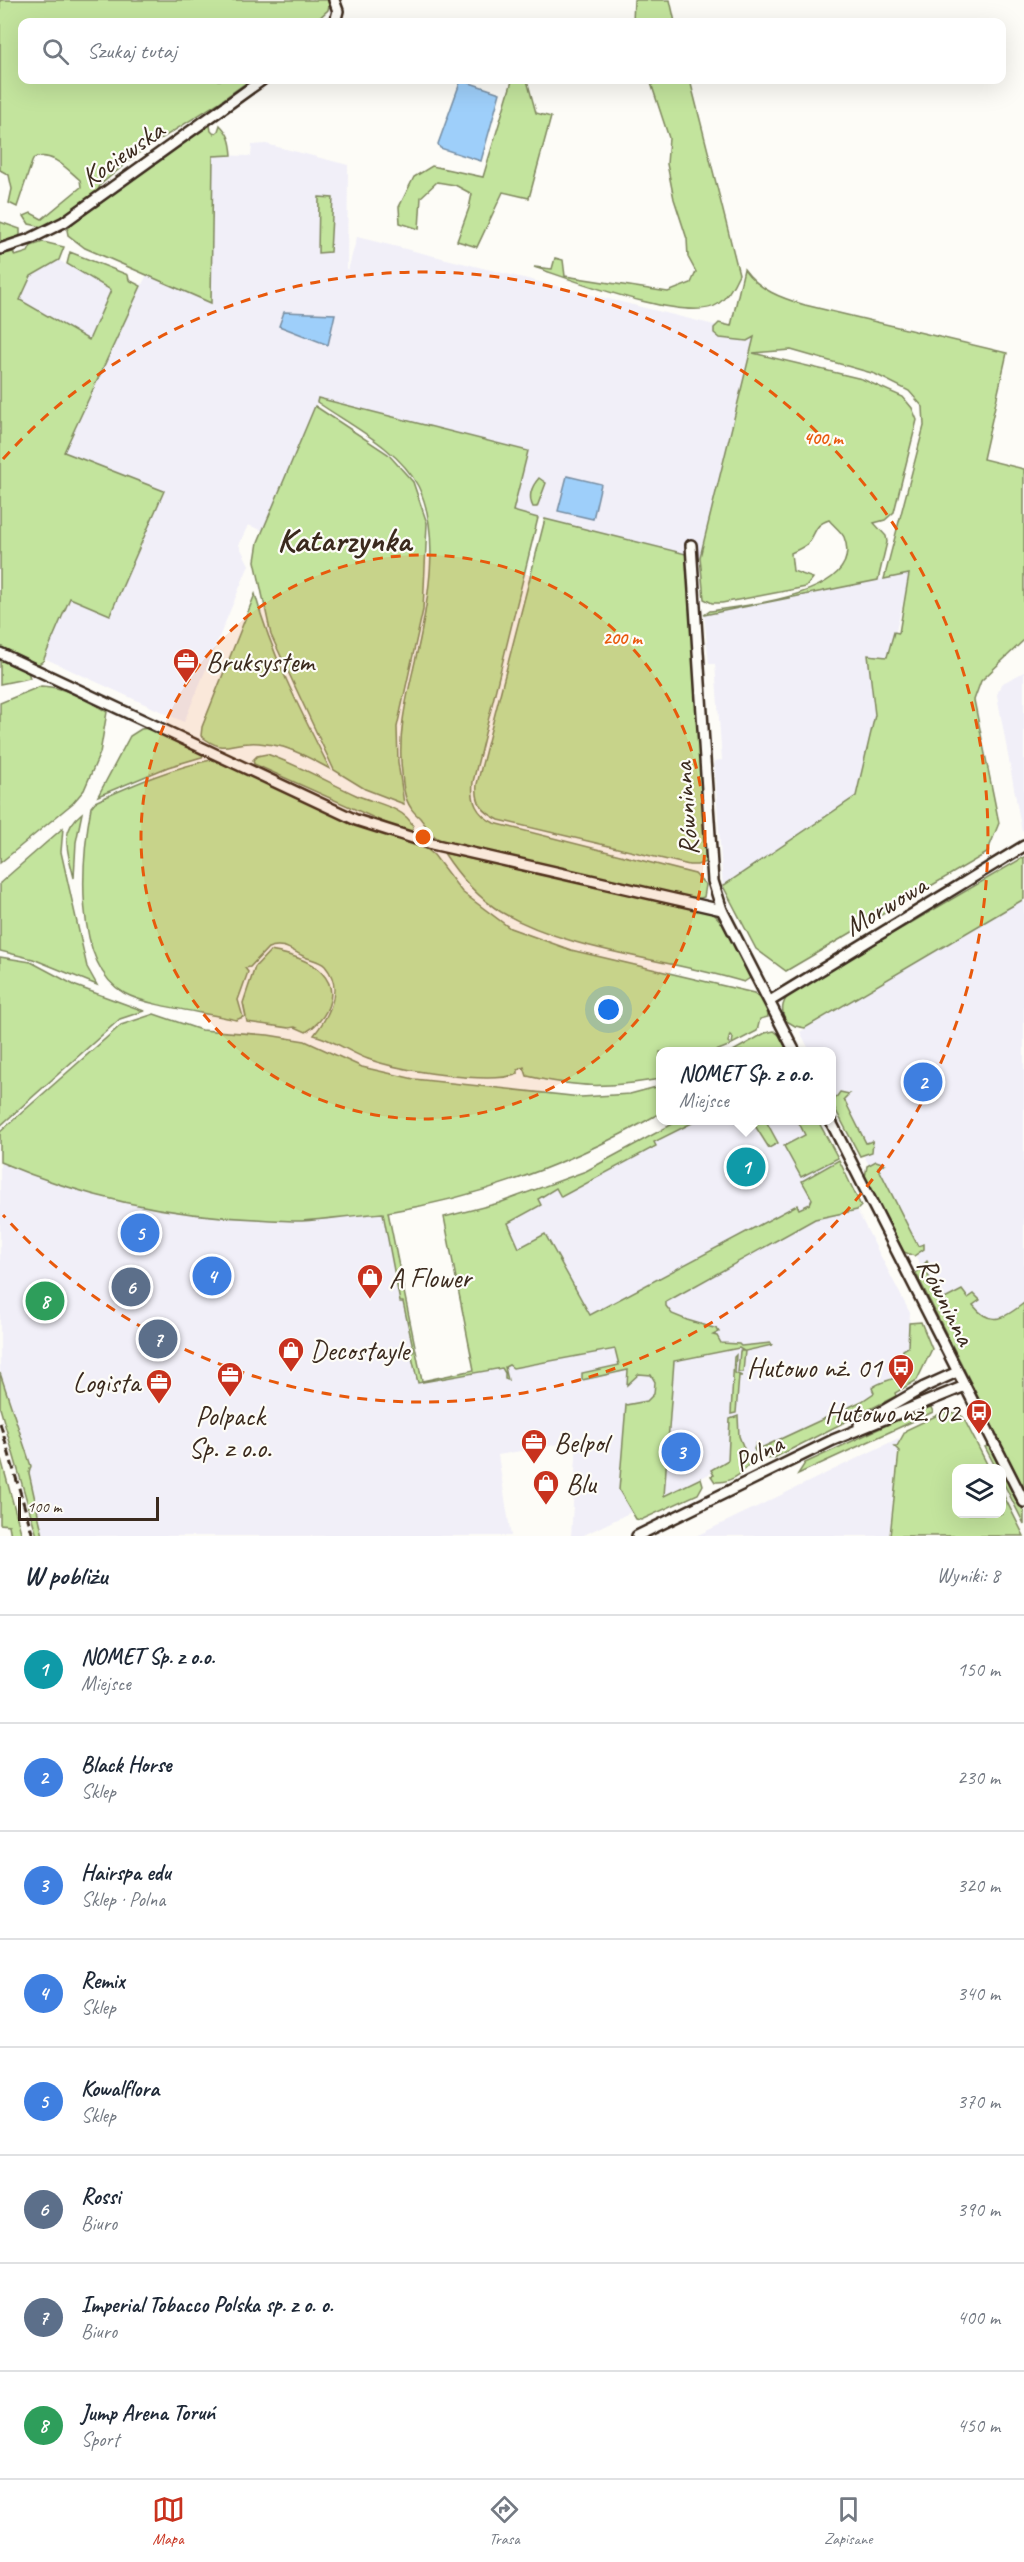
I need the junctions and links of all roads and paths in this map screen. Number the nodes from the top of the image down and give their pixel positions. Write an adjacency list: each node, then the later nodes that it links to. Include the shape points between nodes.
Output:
1 (334, 0): 2 (street)
2 (336, 18)
3 (256, 84): 4 (street, Kociewska, via 64,222)
4 (0, 249)
5 (691, 545): 8 (street, Równinna, via 712,873)
6 (0, 653): 8 (street, via 356,820 432,844)
7 (1024, 846): 9 (street, Morwowa)
8 (722, 910): 9 (street, Równinna)
9 (770, 1001): 10 (street, Równinna)
10 (793, 1047)
11 (833, 1125): 12 (street, Równinna)
12 (957, 1372): 13 (street, Równinna); 14 (street, Polna)
13 (964, 1386): 14 (street, Polna); 15 (street, Równinna)
14 (833, 1440): 16 (street, Polna)
15 (1024, 1502)
16 (638, 1536)

